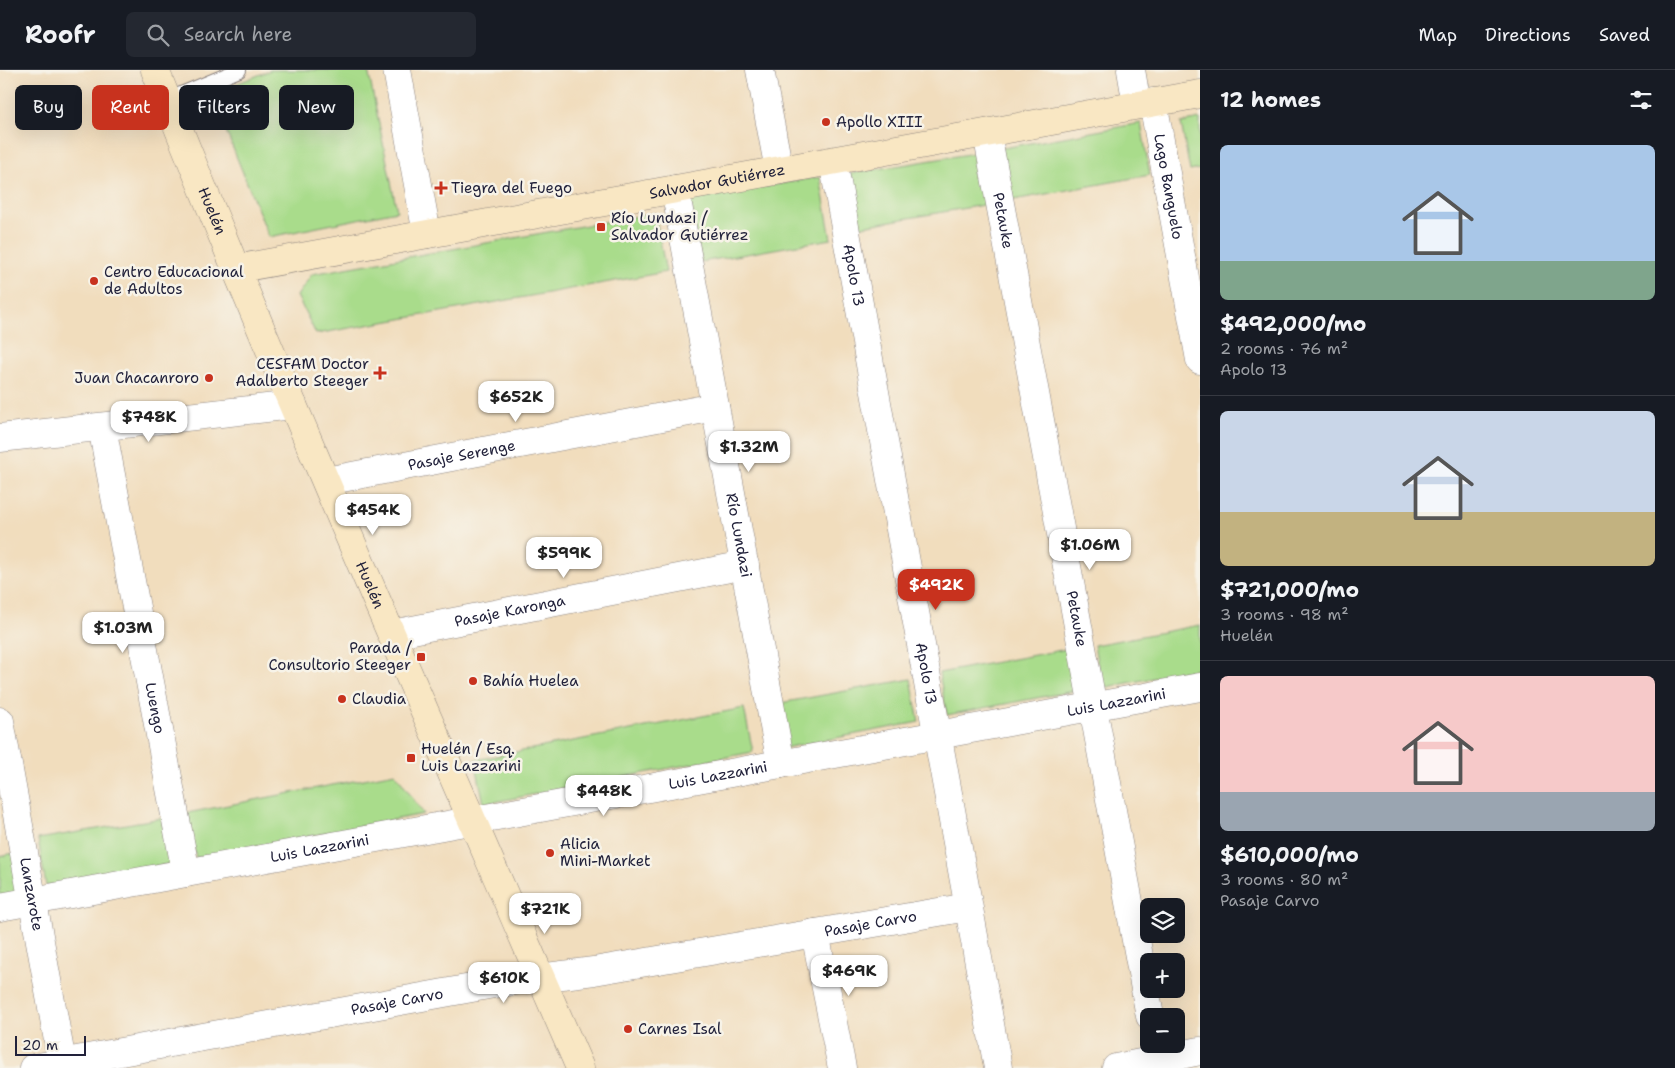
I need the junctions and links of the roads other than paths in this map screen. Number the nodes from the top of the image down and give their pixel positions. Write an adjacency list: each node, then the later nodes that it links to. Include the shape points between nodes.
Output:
1 (155, 70): 6 (main road, Huelén)
2 (239, 70): 8 (lane)
3 (397, 70): 15 (street)
4 (760, 70): 13 (street)
5 (1131, 70): 9 (street, Lago Banguelo)
6 (161, 85)
7 (1200, 94): 9 (main road, Salvador Gutiérrez)
8 (169, 99)
9 (1145, 104): 11 (main road, Salvador Gutiérrez); 17 (street, Lago Banguelo)
10 (169, 105): 16 (main road, Huelén)
11 (987, 133): 12 (main road, Salvador Gutiérrez); 27 (street, Petauke)
12 (833, 161): 13 (main road, Salvador Gutiérrez); 29 (street, Apolo 13)
13 (778, 170): 14 (main road, Salvador Gutiérrez)
14 (675, 189): 15 (main road, Salvador Gutiérrez); 20 (street, Río Lundazi)
15 (427, 234): 16 (main road, Salvador Gutiérrez)
16 (235, 269): 19 (main road, Huelén)
17 (1196, 319): 18 (street, Lago Banguelo)
18 (1200, 360)
19 (293, 405): 21 (street); 23 (main road, Huelén)
20 (715, 407): 23 (street, Pasaje Serenge); 24 (street, Río Lundazi)
21 (102, 427): 22 (street); 32 (street, Luengo)
22 (0, 438)
23 (326, 481): 25 (main road, Huelén)
24 (744, 565): 25 (street, Pasaje Karonga); 30 (street, Río Lundazi)
25 (392, 634): 31 (main road, Huelén)
26 (1200, 688): 27 (street, Luis Lazzarini)
27 (1093, 707): 29 (street, Luis Lazzarini); 38 (street, Petauke)
28 (0, 721): 33 (street, Lanzarote)
29 (937, 735): 30 (street, Luis Lazzarini); 35 (street, Apolo 13)
30 (781, 764): 31 (street, Luis Lazzarini)
31 (472, 819): 32 (street, Luis Lazzarini); 37 (main road, Huelén)
32 (186, 872): 33 (street, Luis Lazzarini)
33 (33, 901): 34 (street, Luis Lazzarini); 41 (street, Lanzarote)
34 (0, 907)
35 (968, 907): 36 (street, Pasaje Carvo); 45 (street, Apolo 13)
36 (816, 933): 37 (street, Pasaje Carvo); 44 (street)
37 (540, 978): 41 (street, Pasaje Carvo); 43 (main road, Huelén)
38 (1149, 1008)
39 (1200, 1051): 40 (street)
40 (1158, 1057): 46 (street)
41 (63, 1065): 42 (street, Pasaje Carvo)
42 (33, 1068)
43 (580, 1068)
44 (842, 1068)
45 (998, 1068)
46 (1116, 1068)

